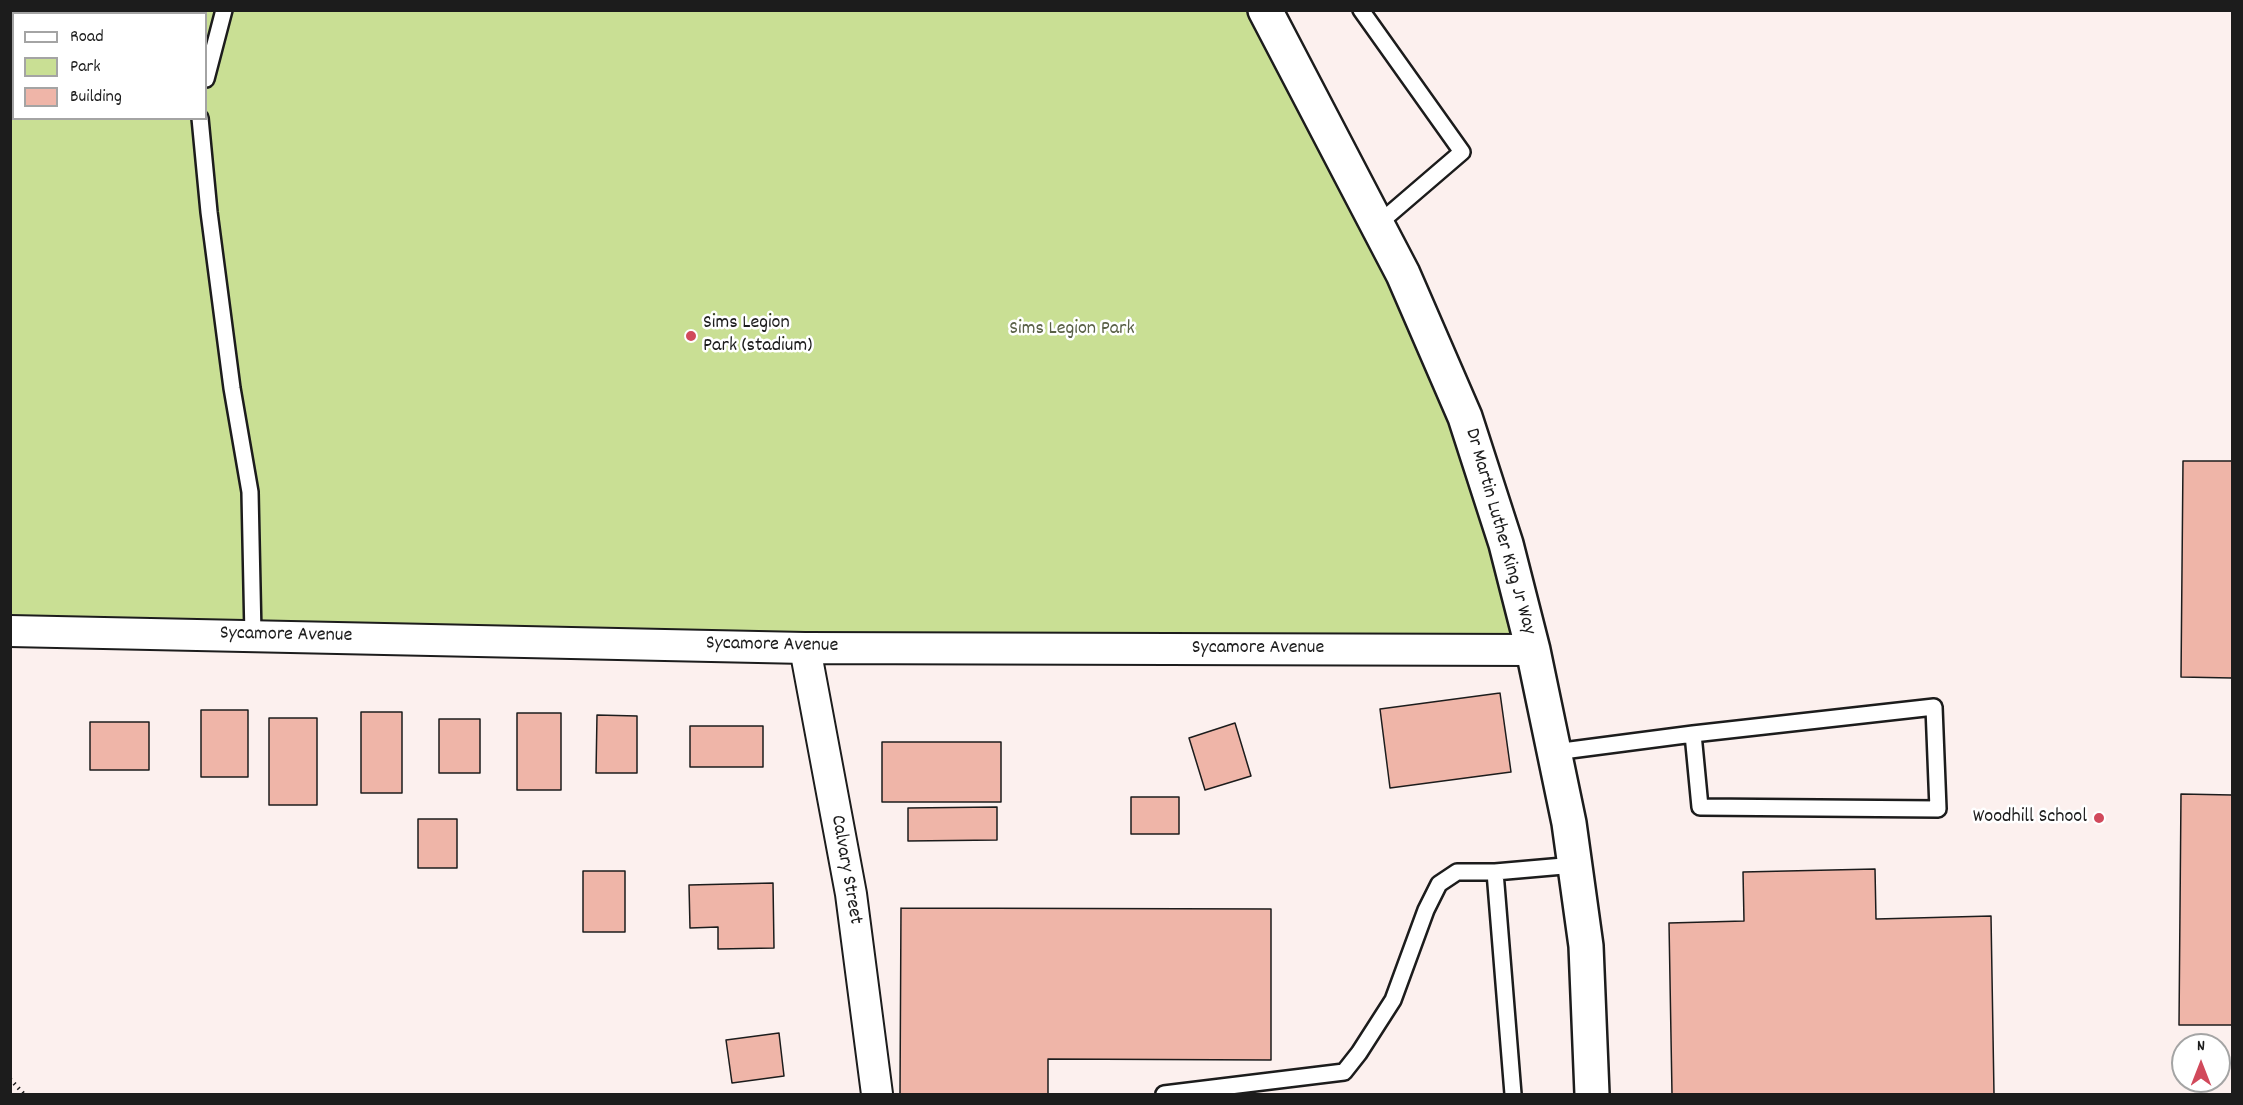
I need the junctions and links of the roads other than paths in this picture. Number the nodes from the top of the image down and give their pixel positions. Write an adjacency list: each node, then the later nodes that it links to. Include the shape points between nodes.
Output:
1 (224, 10): 4 (lane)
2 (1265, 10): 6 (main road, Dr Martin Luther King Jr Way)
3 (1360, 10): 6 (lane, via 1462,152)
4 (207, 74)
5 (200, 120): 8 (lane, via 208,212 250,492)
6 (1377, 225): 10 (main road, Dr Martin Luther King Jr Way, via 1403,274 1465,417 1506,544)
7 (10, 631): 8 (street, Sycamore Avenue)
8 (253, 636): 9 (street, Sycamore Avenue)
9 (805, 648): 10 (street, Sycamore Avenue); 15 (street, Calvary Street, via 851,894)
10 (1533, 651): 12 (main road, Dr Martin Luther King Jr Way)
11 (1693, 734): 11 (lane, via 1934,707 1938,809 1700,807); 12 (lane)
12 (1555, 752): 13 (main road, Dr Martin Luther King Jr Way)
13 (1575, 865): 14 (lane); 18 (main road, Dr Martin Luther King Jr Way, via 1586,946)
14 (1495, 872): 16 (lane, via 1458,872 1439,884 1393,1000 1344,1072); 17 (lane)
15 (877, 1095)
16 (1164, 1095)
17 (1513, 1095)
18 (1592, 1095)

